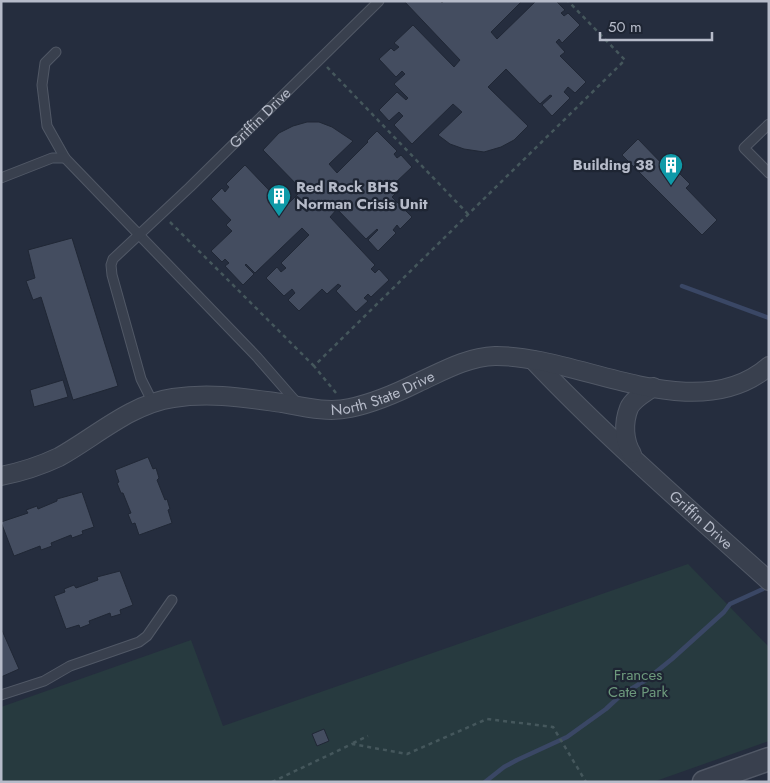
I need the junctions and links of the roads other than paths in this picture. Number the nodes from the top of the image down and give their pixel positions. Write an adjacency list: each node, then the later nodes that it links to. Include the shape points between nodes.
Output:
1 (379, 1): 7 (lane, Griffin Drive)
2 (56, 52): 4 (lane, via 45,63 42,85 47,126)
3 (769, 124): 5 (lane, via 744,148)
4 (65, 158): 6 (lane, via 52,158); 7 (lane)
5 (769, 173)
6 (1, 178)
7 (139, 234): 11 (lane, Griffin Drive, via 113,259 111,265 141,379); 12 (lane)
8 (533, 360): 10 (street, North State Drive); 12 (street, North State Drive, via 478,358 349,409 324,410); 13 (street, Griffin Drive)
9 (769, 366): 10 (street, North State Drive, via 728,388 682,391)
10 (653, 387): 13 (street, Griffin Drive, via 629,408 625,434)
11 (153, 403): 12 (street, North State Drive, via 215,394); 14 (street, North State Drive, via 113,423 57,458)
12 (300, 406)
13 (635, 459): 15 (street, Griffin Drive)
14 (1, 476)
15 (769, 581)
16 (172, 600): 17 (lane, via 147,636 139,642)
17 (1, 695)
18 (769, 759): 19 (street)
19 (738, 776): 20 (street)
20 (704, 782)

